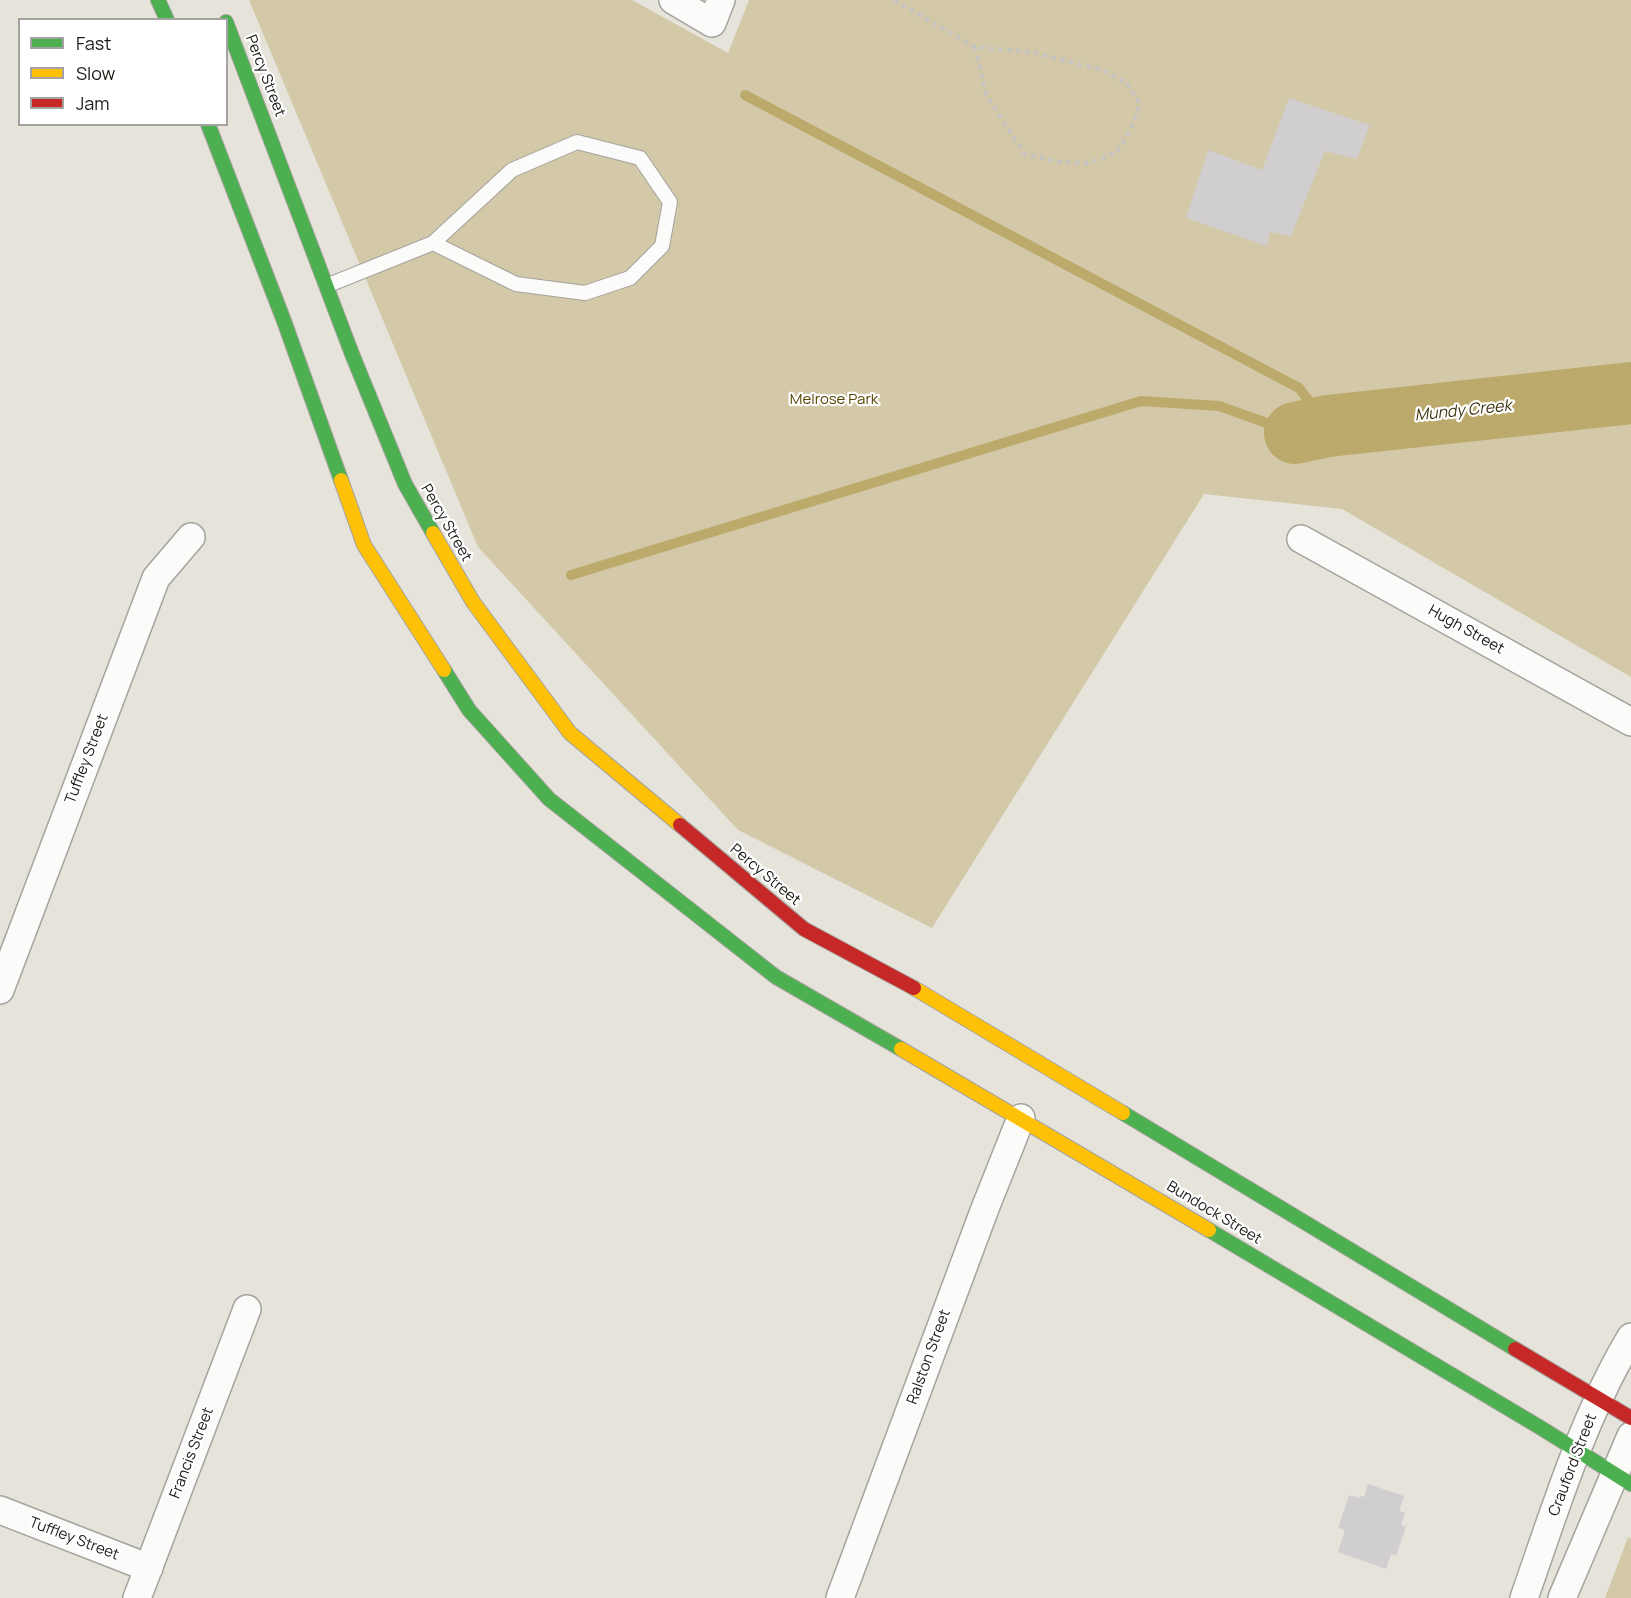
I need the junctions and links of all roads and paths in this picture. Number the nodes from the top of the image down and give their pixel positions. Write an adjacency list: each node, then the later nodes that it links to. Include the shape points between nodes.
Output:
1 (158, 0): 5 (main road)
2 (673, 0): 4 (street)
3 (894, 0): 7 (path)
4 (717, 12)
5 (166, 18)
6 (228, 25): 10 (main road, Percy Street)
7 (975, 47): 7 (path, via 1032,52 1102,70 1127,83 1140,104 1117,152 1089,163 1058,162 1025,154 986,95)
8 (209, 126): 15 (main road, Bundock Street, via 364,545 469,711 549,799 776,977)
9 (433, 243): 9 (lane, via 512,170 577,142 640,158 670,202 662,246 630,278 585,293 516,284); 10 (lane)
10 (326, 286): 18 (main road, Percy Street, via 405,484 473,602 570,734 804,928 930,997)
11 (190, 537): 14 (street, Tuffley Street, via 156,578)
12 (1301, 538): 13 (street, Hugh Street)
13 (1631, 722)
14 (0, 990)
15 (1021, 1118): 21 (main road, Bundock Street); 26 (street, Ralston Street)
16 (247, 1309): 24 (street, Francis Street)
17 (1631, 1337): 18 (street, Crauford Street)
18 (1599, 1399): 19 (main road); 21 (street, Crauford Street)
19 (1631, 1418)
20 (1631, 1436): 22 (street)
21 (1577, 1450): 22 (main road, Bundock Street); 27 (street, Crauford Street)
22 (1623, 1480): 28 (street)
23 (0, 1510): 24 (street, Tuffley Street)
24 (148, 1568): 25 (street, Francis Street)
25 (137, 1598)
26 (840, 1598)
27 (1524, 1598)
28 (1562, 1598)

